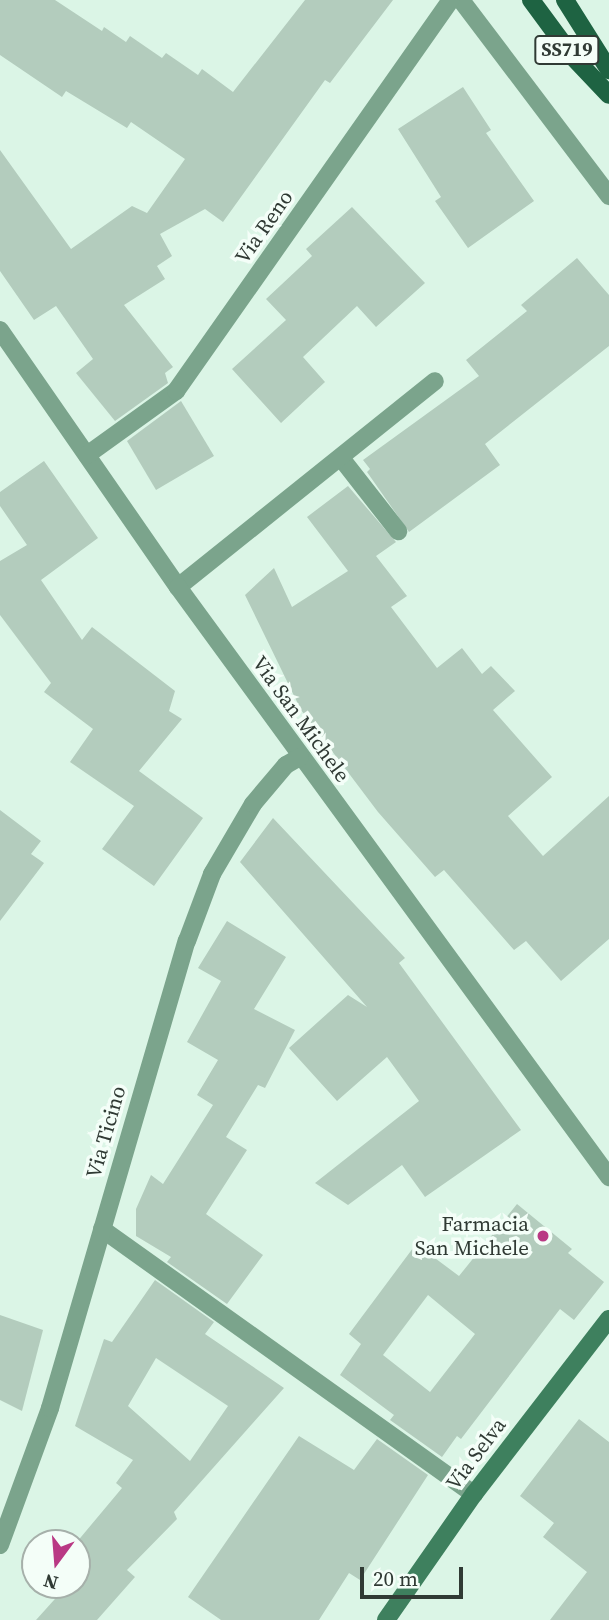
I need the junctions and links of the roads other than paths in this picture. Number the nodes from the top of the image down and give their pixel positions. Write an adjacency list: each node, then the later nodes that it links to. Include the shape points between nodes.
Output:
1 (451, 0): 10 (street, Via Reno, via 176,391)
2 (461, 0): 7 (street)
3 (531, 0): 6 (main road, SS719, via 573,57)
4 (565, 0): 5 (main road, SS719)
5 (609, 70)
6 (609, 95)
7 (609, 196)
8 (0, 330): 10 (street, Via San Michele)
9 (435, 381): 11 (street)
10 (87, 455): 13 (street, Via San Michele)
11 (341, 458): 12 (street); 13 (street)
12 (398, 531)
13 (178, 587): 14 (street, Via San Michele)
14 (300, 757): 15 (street, Via San Michele); 18 (street, Via Ticino, via 286,765 253,804 212,874 187,941)
15 (574, 1129): 16 (street, Via San Michele); 17 (street, Via San Michele)
16 (609, 1152)
17 (609, 1178)
18 (102, 1229): 20 (street); 21 (street, Via Ticino, via 50,1408)
19 (609, 1320): 20 (main road, Via Selva)
20 (474, 1494): 22 (main road, Via Selva)
21 (0, 1545)
22 (386, 1620)

